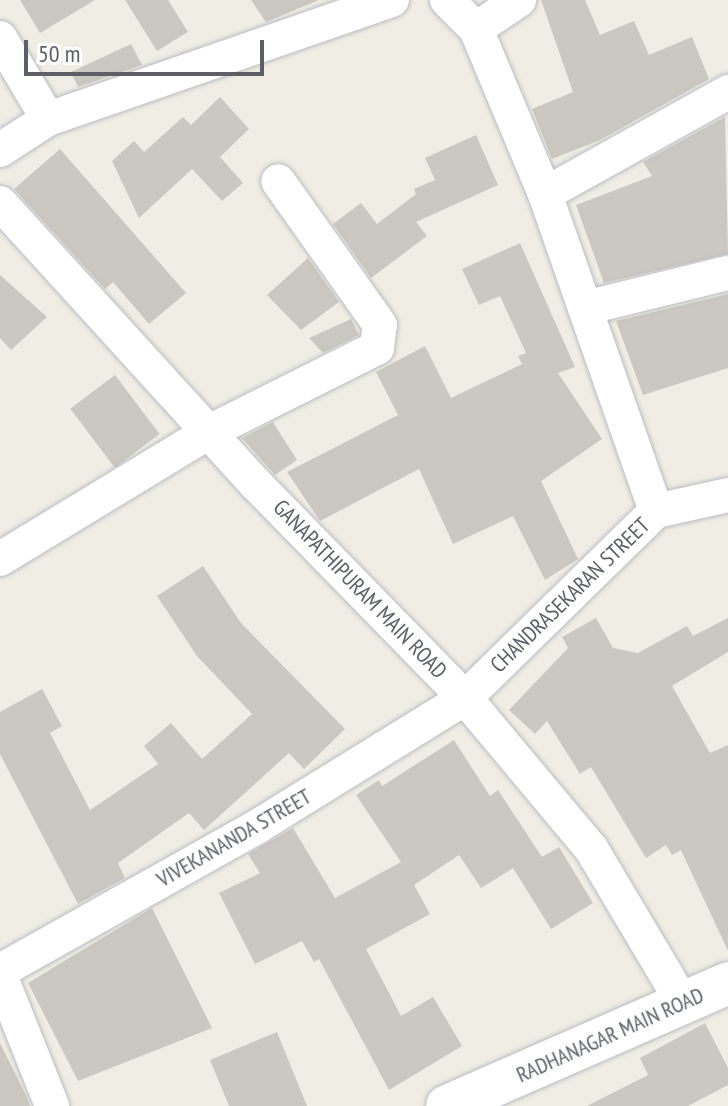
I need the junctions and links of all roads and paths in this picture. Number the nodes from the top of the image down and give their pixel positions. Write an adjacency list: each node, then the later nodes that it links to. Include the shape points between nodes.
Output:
1 (392, 0): 7 (street)
2 (447, 0): 4 (street)
3 (519, 0): 4 (street)
4 (476, 29): 10 (street)
5 (0, 38): 7 (street)
6 (728, 92): 10 (street)
7 (48, 119): 8 (street)
8 (0, 150)
9 (278, 181): 14 (street, via 380,325 382,336 364,356)
10 (545, 194): 13 (street)
11 (0, 203): 14 (street, GANAPATHIPURAM MAIN ROAD)
12 (728, 273): 13 (street)
13 (585, 308): 16 (street)
14 (209, 432): 17 (street); 18 (street, GANAPATHIPURAM MAIN ROAD)
15 (728, 495): 16 (street, CHANDRASEKARAN STREET)
16 (656, 511): 18 (street, CHANDRASEKARAN STREET)
17 (0, 559)
18 (465, 698): 19 (street, VIVEKANANDA STREET, via 258,826); 21 (street, GANAPATHIPURAM MAIN ROAD, via 592,850)
19 (0, 973): 22 (street)
20 (728, 983): 21 (street, RADHANAGAR MAIN ROAD)
21 (683, 1003): 23 (street, RADHANAGAR MAIN ROAD)
22 (52, 1106)
23 (447, 1106)

